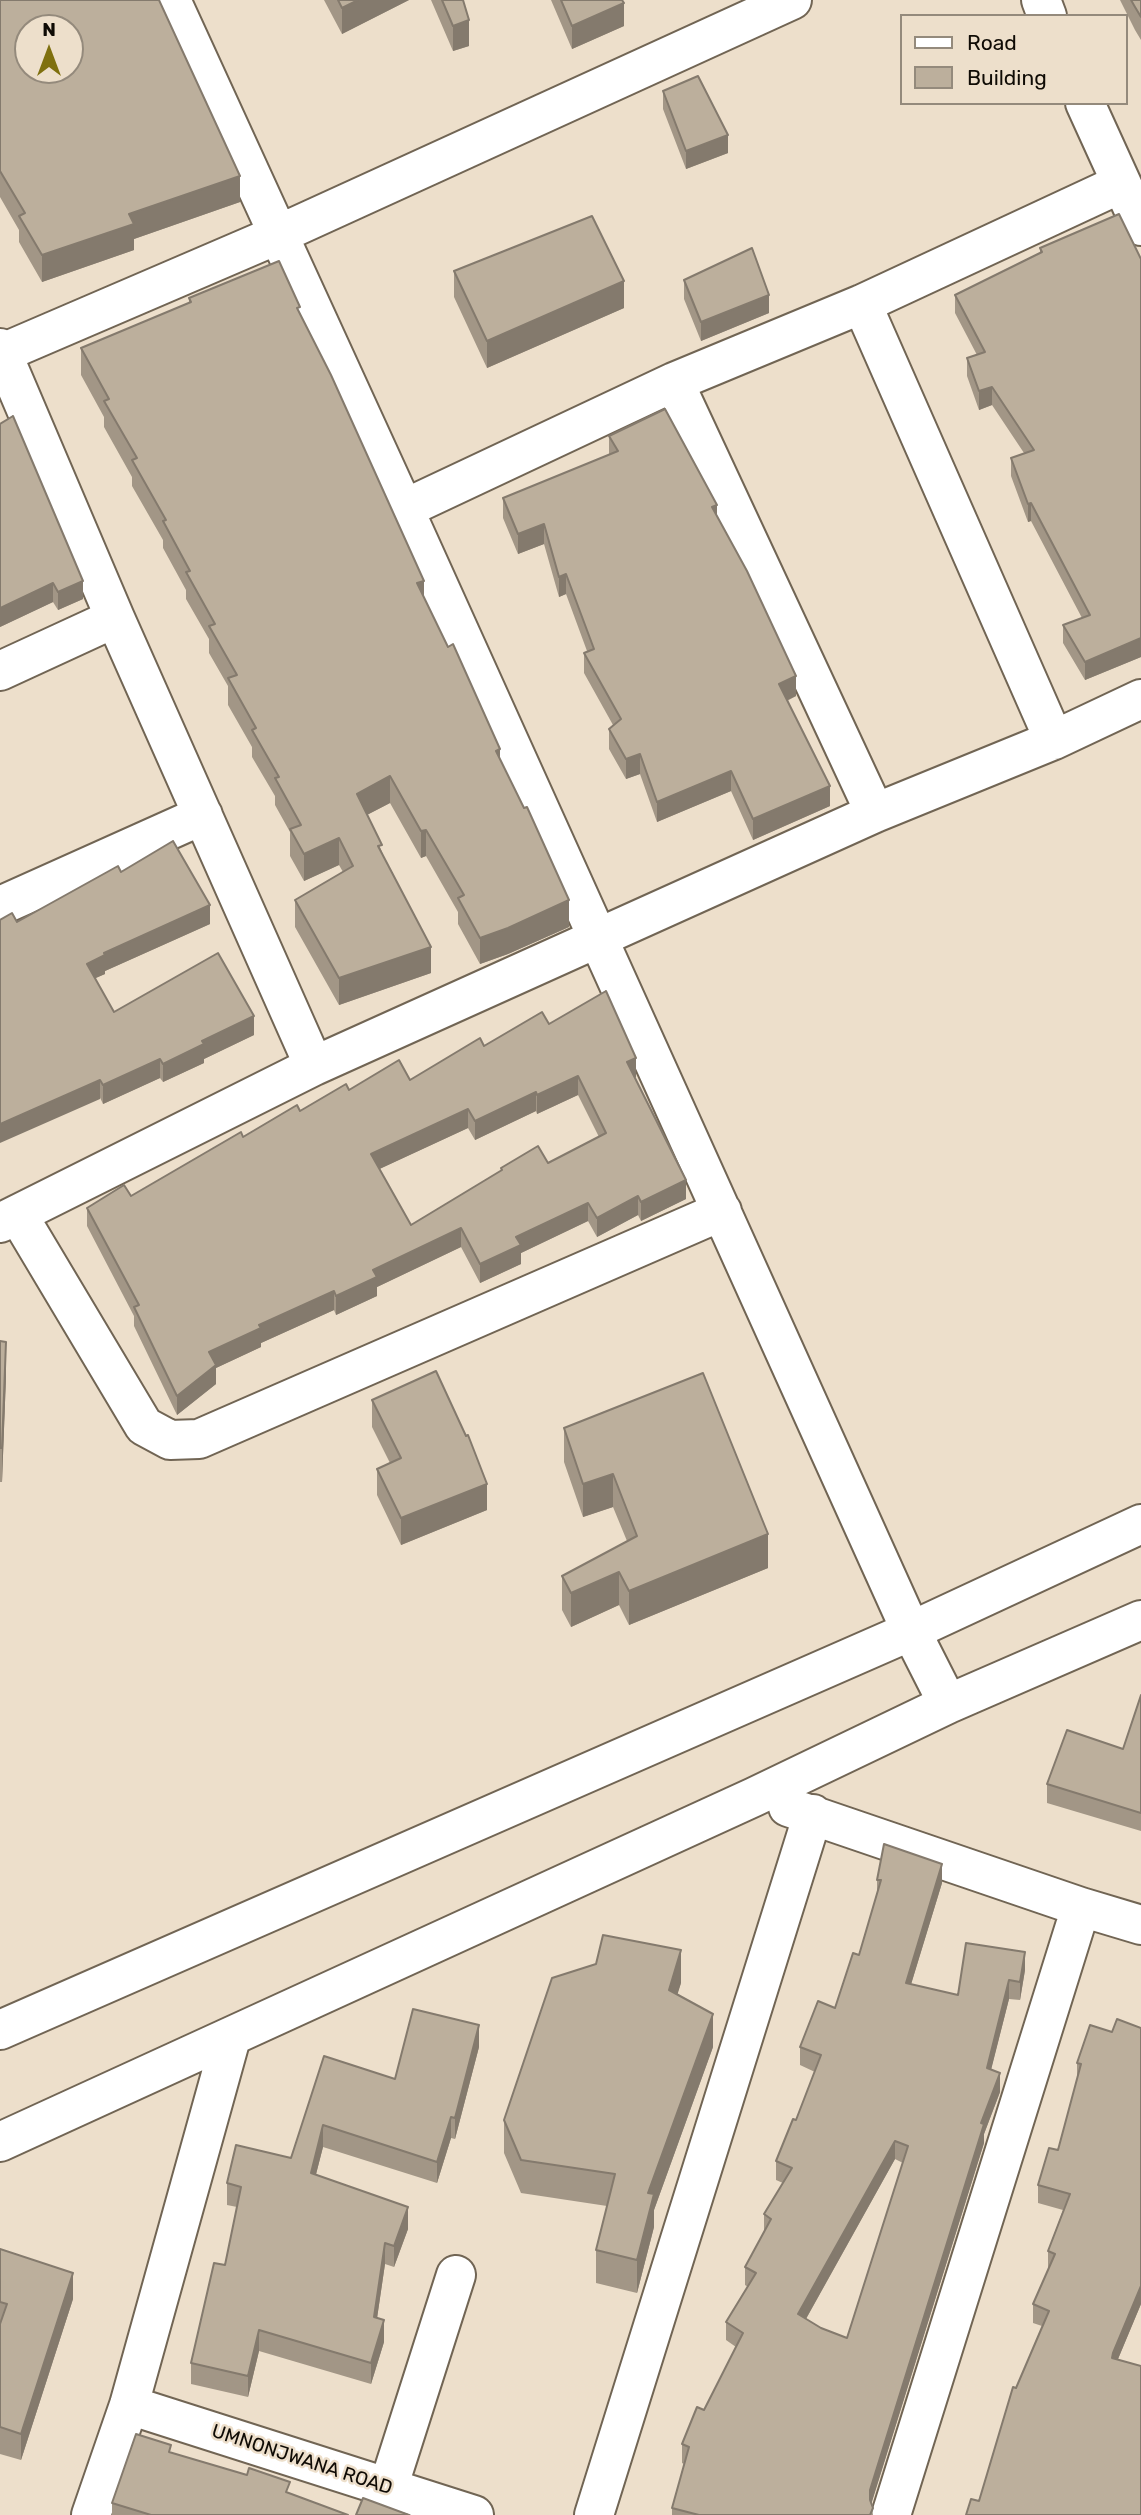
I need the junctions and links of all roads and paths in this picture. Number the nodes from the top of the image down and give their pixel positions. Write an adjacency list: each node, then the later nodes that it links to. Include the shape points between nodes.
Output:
1 (171, 0): 6 (street)
2 (783, 2): 6 (street)
3 (1087, 105): 4 (street)
4 (1120, 184): 5 (street); 7 (street)
5 (1141, 226)
6 (277, 235): 8 (street); 10 (street)
7 (862, 304): 9 (street); 14 (street)
8 (1, 352): 11 (street)
9 (674, 382): 10 (street); 15 (street)
10 (404, 509): 18 (street)
11 (115, 618): 12 (street); 16 (street)
12 (0, 671)
13 (1141, 699): 14 (street)
14 (1054, 740): 15 (street)
15 (875, 813): 18 (street)
16 (203, 815): 17 (street); 19 (street)
17 (0, 906)
18 (597, 937): 19 (street); 20 (street)
19 (314, 1066): 21 (street)
20 (722, 1211): 21 (street, via 199,1439 170,1440 144,1426); 24 (street)
21 (9, 1219)
22 (1141, 1524): 24 (street)
23 (1141, 1620): 25 (street)
24 (911, 1631): 25 (street); 30 (street)
25 (948, 1704): 26 (street)
26 (754, 1797): 27 (street); 31 (street)
27 (813, 1814): 28 (street); 38 (street)
28 (1081, 1907): 29 (street); 39 (street)
29 (1141, 1925)
30 (0, 2030)
31 (231, 2038): 32 (street); 34 (street)
32 (0, 2142)
33 (456, 2275): 35 (street)
34 (129, 2404): 35 (street, UMNONJWANA ROAD); 36 (street)
35 (388, 2488): 37 (street, UMNONJWANA ROAD)
36 (90, 2515)
37 (474, 2515)
38 (594, 2515)
39 (891, 2515)

